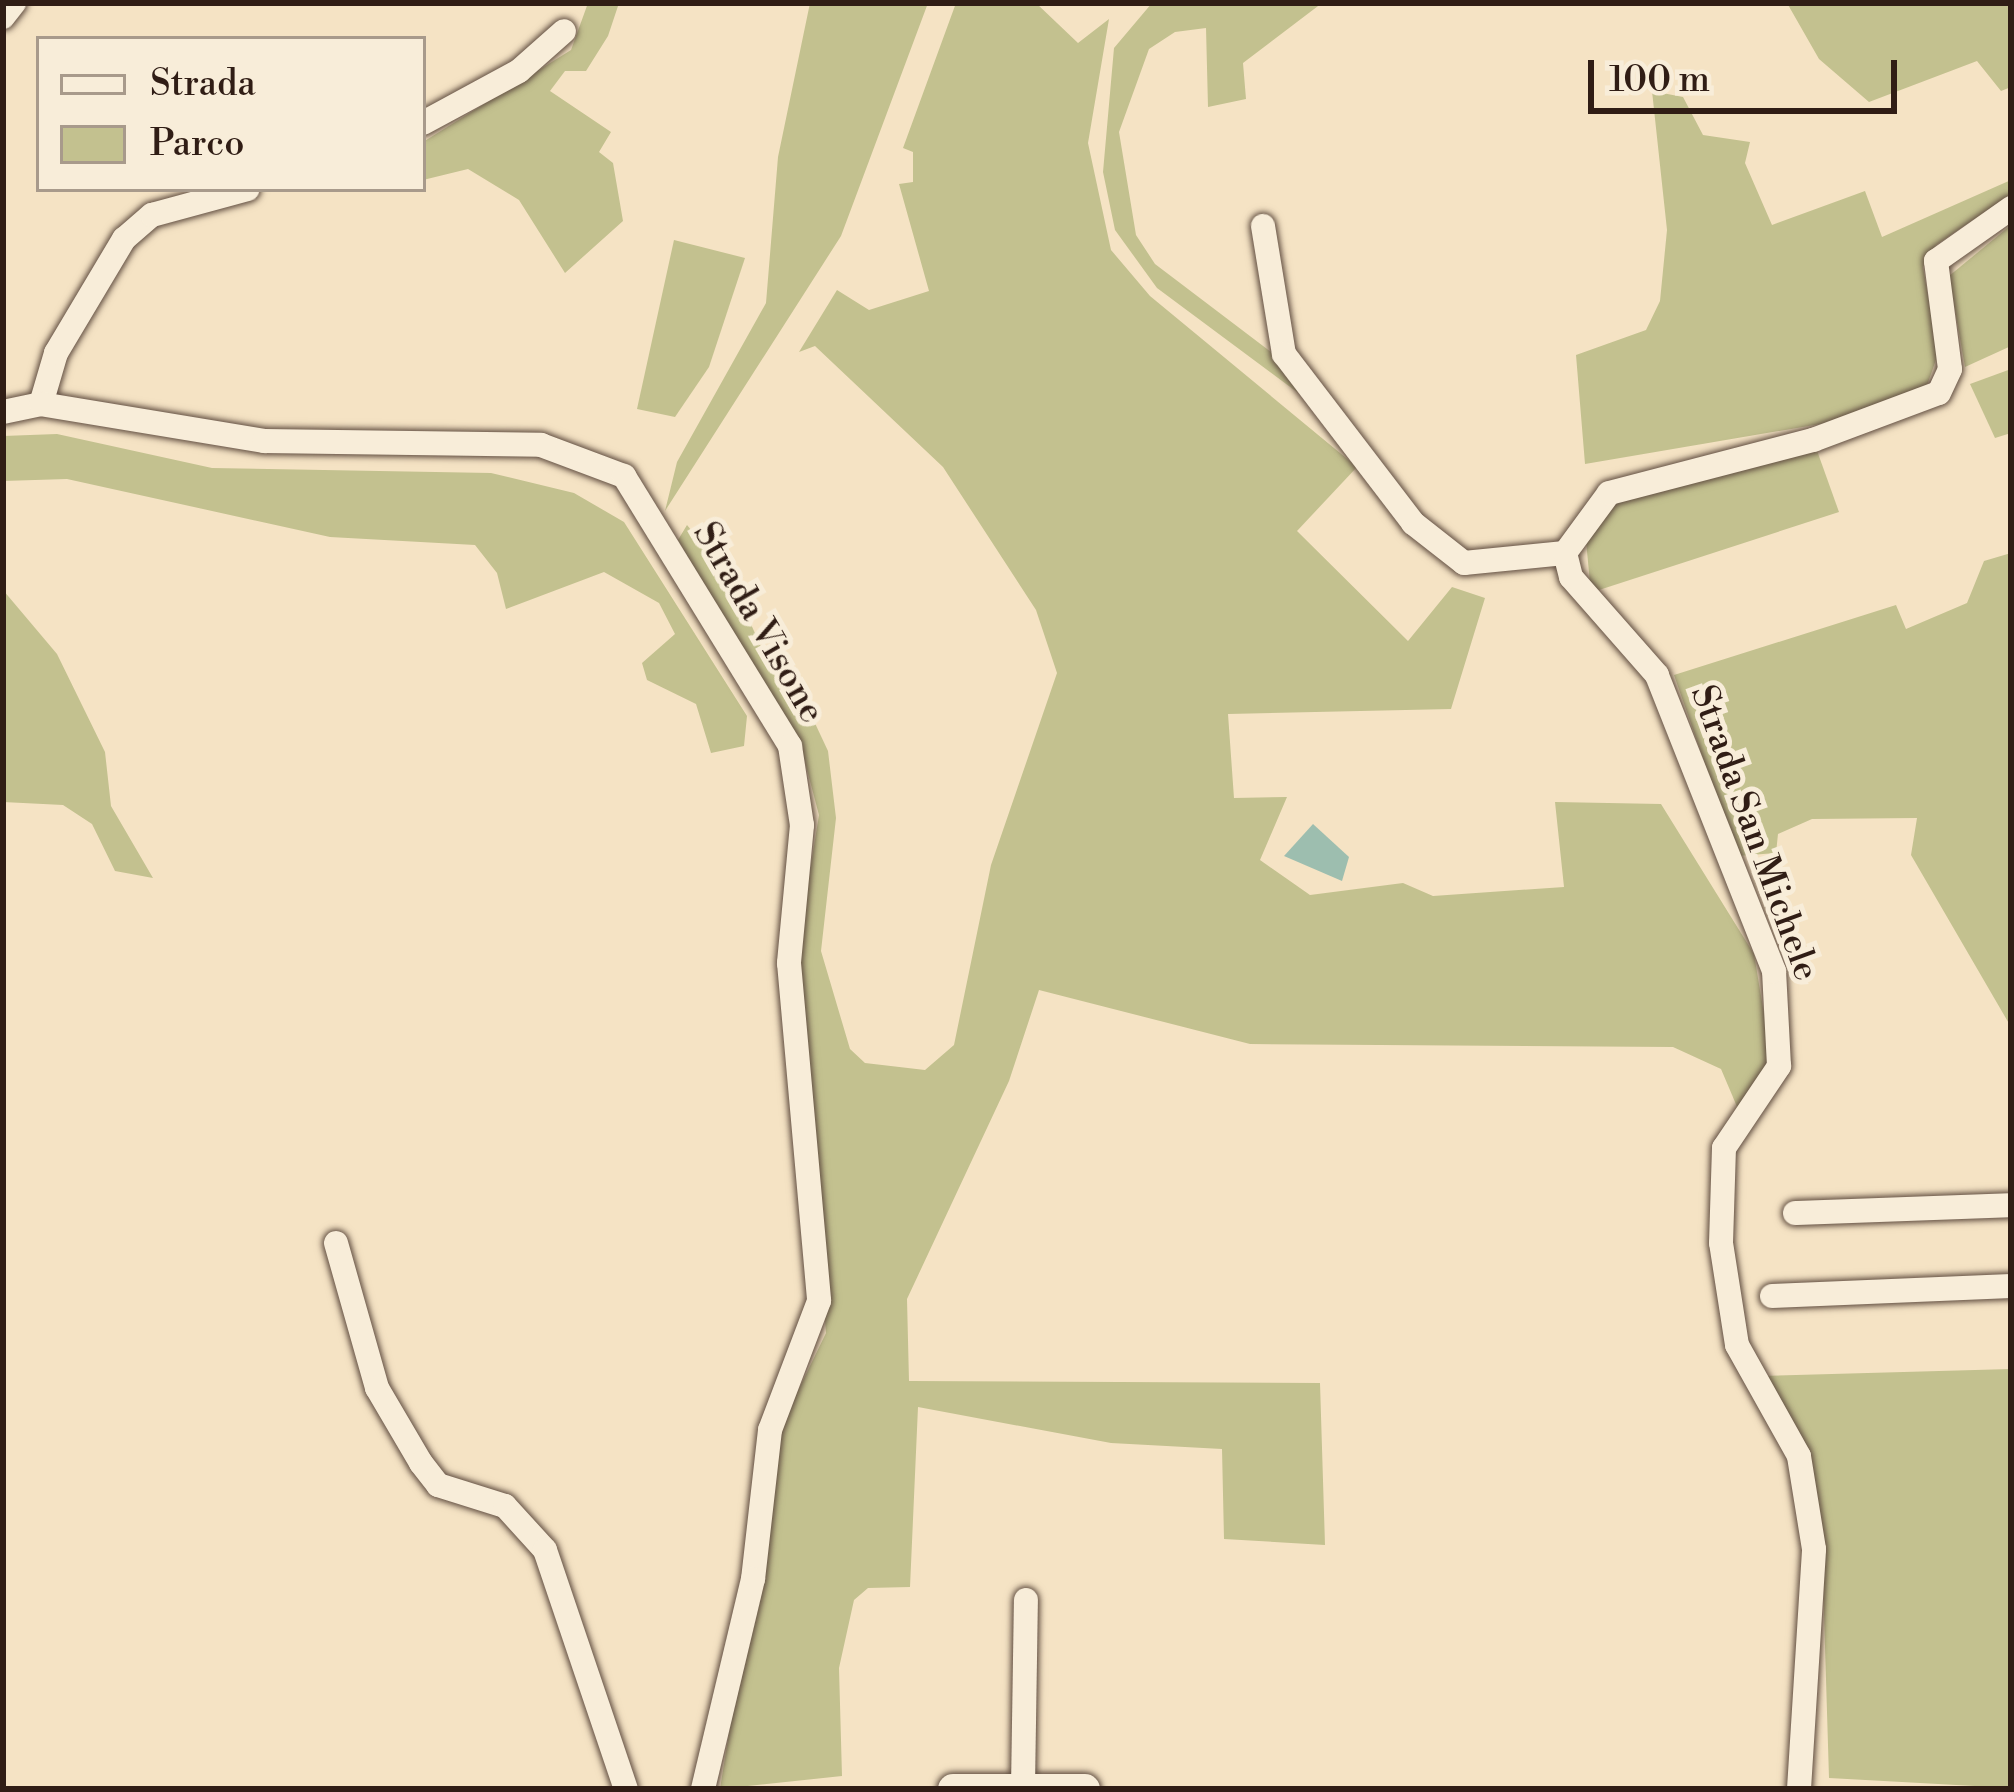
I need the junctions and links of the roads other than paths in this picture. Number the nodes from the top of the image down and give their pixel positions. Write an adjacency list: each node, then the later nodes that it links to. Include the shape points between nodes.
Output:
1 (14, 3): 2 (street)
2 (3, 17)
3 (564, 32): 4 (street, via 519,71)
4 (426, 122)
5 (237, 192): 8 (street, via 152,215 124,239 56,352)
6 (2011, 208): 10 (street, via 1936,261 1949,369 1939,393 1813,440 1609,493)
7 (1263, 226): 10 (street, via 1284,354 1413,523 1464,563)
8 (41, 404): 9 (street, Strada Visone); 19 (street, Strada Visone, via 264,441 542,446 624,476 790,746 802,825 789,963 819,1301 770,1430 754,1579)
9 (3, 412)
10 (1564, 553): 22 (street, Strada San Michele, via 1571,578 1657,675 1778,991 1779,1066 1724,1148 1721,1243 1737,1345 1799,1456 1814,1549)
11 (2011, 1205): 12 (street)
12 (1795, 1213)
13 (336, 1243): 18 (street, via 377,1388 422,1463 439,1485 505,1506 545,1550)
14 (2011, 1286): 15 (street)
15 (1772, 1296)
16 (1026, 1600): 17 (street)
17 (1023, 1786): 20 (street); 21 (street)
18 (626, 1789)
19 (703, 1789)
20 (953, 1789)
21 (1084, 1789)
22 (1799, 1789)

